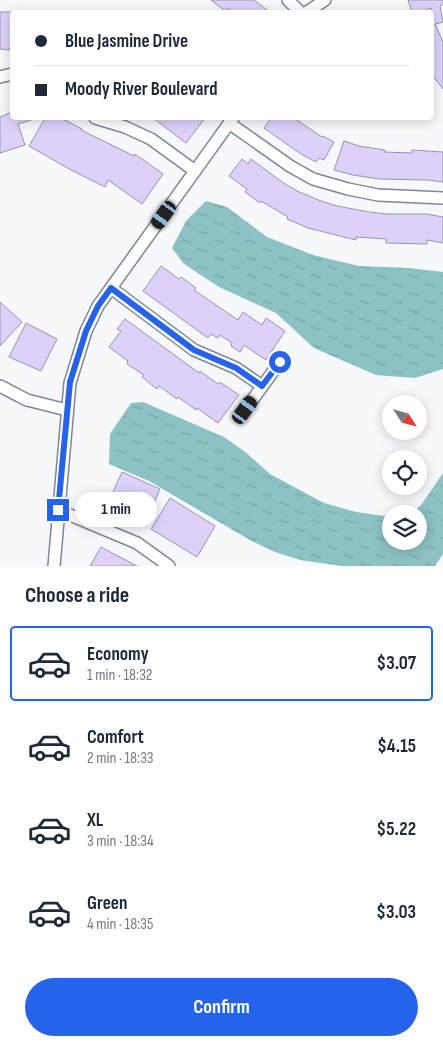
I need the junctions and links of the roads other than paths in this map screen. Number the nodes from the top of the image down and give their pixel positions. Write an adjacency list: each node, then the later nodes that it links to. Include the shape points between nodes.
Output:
1 (288, 0): 3 (street)
2 (325, 0): 3 (street)
3 (300, 9)
4 (102, 120): 6 (street, via 151,139)
5 (231, 120): 6 (street); 7 (street, via 290,166 313,179 378,195)
6 (195, 172): 8 (street)
7 (443, 198)
8 (111, 288): 11 (street, via 194,350 236,368); 12 (street, via 86,331 70,382)
9 (280, 362): 11 (street)
10 (0, 386): 12 (street, via 27,400)
11 (262, 386): 13 (street)
12 (68, 410): 14 (street)
13 (245, 410)
14 (58, 510): 15 (street); 16 (street, via 137,543)
15 (54, 565)
16 (169, 566)

